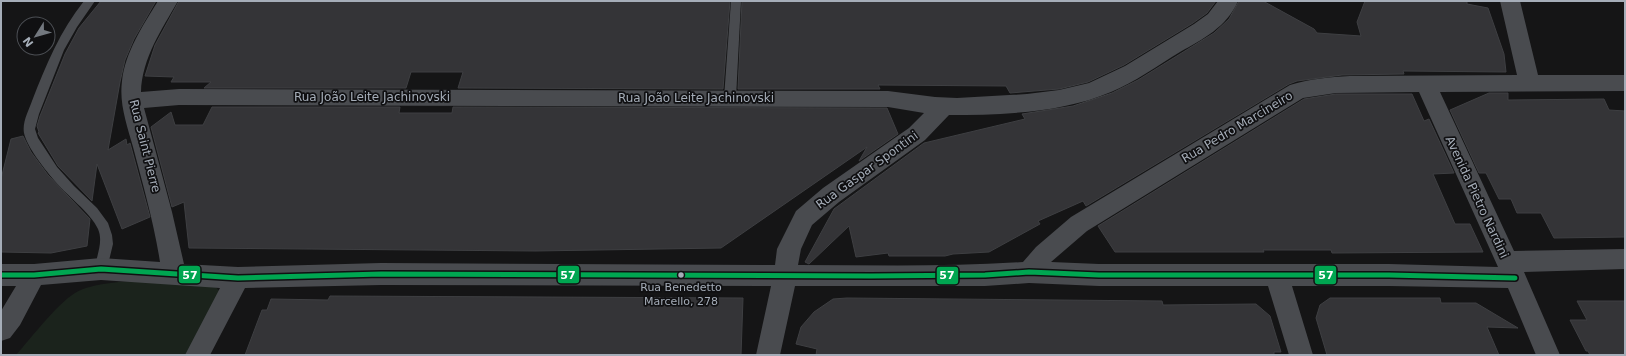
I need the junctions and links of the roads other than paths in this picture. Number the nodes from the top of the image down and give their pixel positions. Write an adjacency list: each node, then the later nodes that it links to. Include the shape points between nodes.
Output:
1 (90, 1): 13 (lane, via 57,54 30,128 33,140 50,167 98,216 103,225 108,241)
2 (168, 1): 10 (street, Rua Saint Pierre, via 135,68 130,90)
3 (736, 1): 9 (lane)
4 (1228, 1): 11 (street, Rua João Leite Jachinovski, via 1220,14 1199,30 1102,87 1084,93 1042,100)
5 (1510, 1): 6 (street)
6 (1529, 82): 7 (street, Rua Pedro Marcineiro); 8 (street, Rua Pedro Marcineiro)
7 (1426, 84): 14 (street, Avenida Pietro Nardini); 15 (street, Rua Pedro Marcineiro, via 1347,85 1297,91 1079,224 1044,254)
8 (1625, 84)
9 (730, 98): 10 (street, Rua João Leite Jachinovski, via 179,97); 11 (street, Rua João Leite Jachinovski, via 888,99)
10 (132, 101): 16 (street, Rua Saint Pierre, via 167,231)
11 (944, 106): 19 (street, Rua Gaspar Spontini, via 917,134 831,195 804,218 789,249)
12 (1625, 259): 14 (street)
13 (101, 269): 16 (street); 18 (street)
14 (1511, 270): 20 (street); 26 (street, Avenida Pietro Nardini)
15 (1029, 272): 19 (street, via 985,276); 20 (street)
16 (174, 273): 21 (street)
17 (1, 275): 18 (street)
18 (34, 275): 22 (street)
19 (786, 276): 21 (street, via 381,274); 24 (street, Rua Gaspar Spontini)
20 (1277, 276): 25 (street)
21 (238, 278): 23 (street)
22 (1, 330)
23 (197, 355)
24 (768, 355)
25 (1302, 355)
26 (1548, 355)

